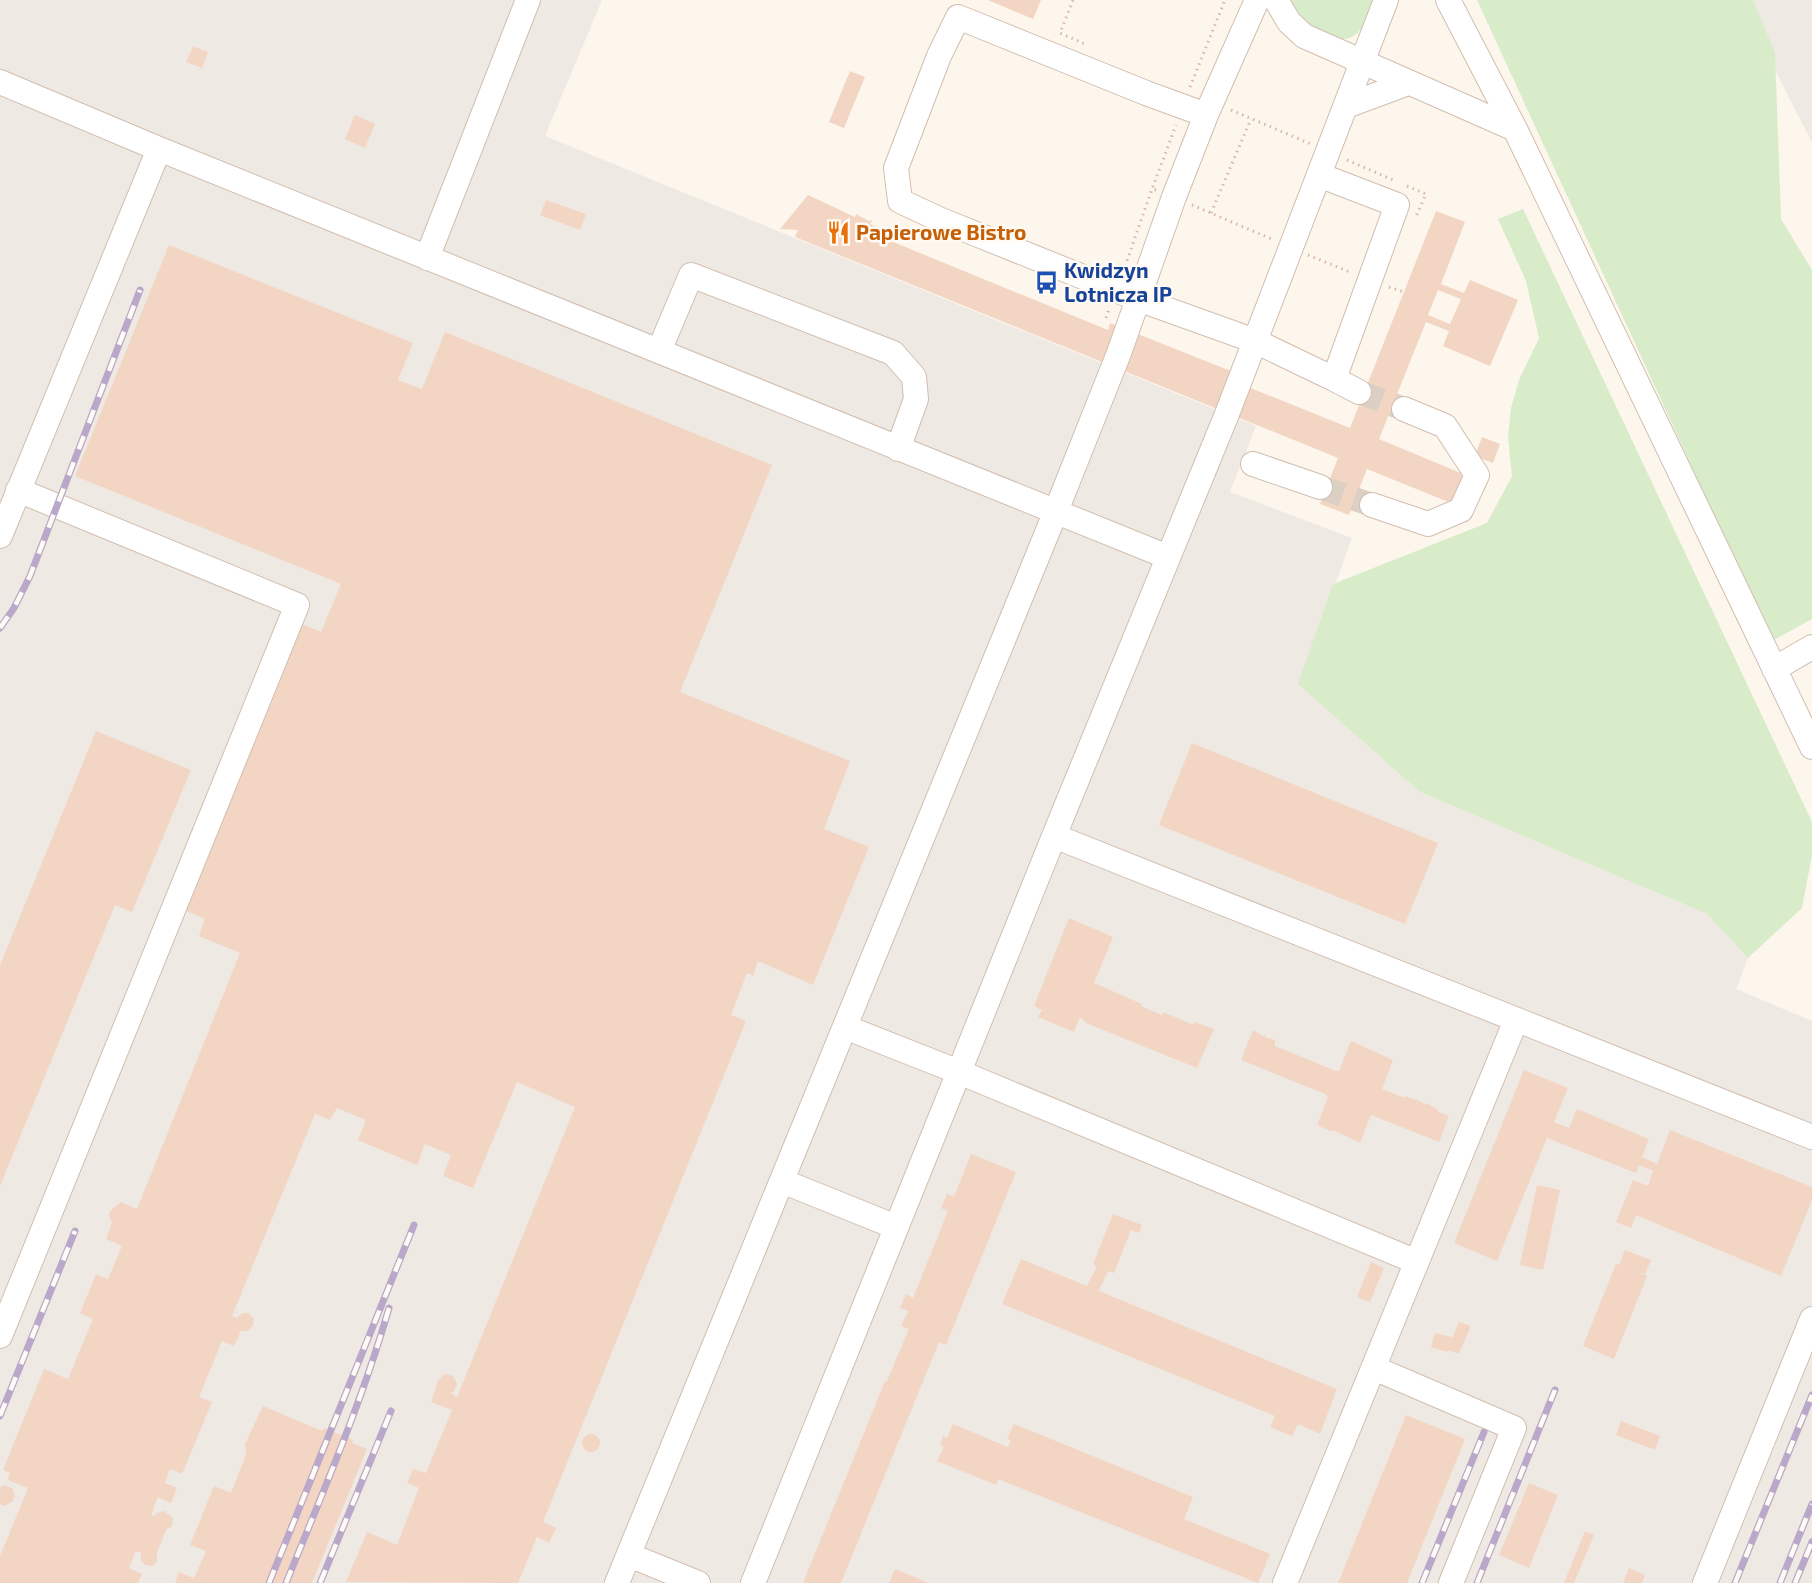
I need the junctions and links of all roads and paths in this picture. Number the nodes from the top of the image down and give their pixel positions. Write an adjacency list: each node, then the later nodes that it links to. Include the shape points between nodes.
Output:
1 (528, 0): 21 (lane)
2 (1073, 0): 8 (path, via 1060,33)
3 (1225, 0): 12 (path)
4 (1257, 0): 14 (lane)
5 (1276, 0): 9 (lane, via 1289,22 1304,36)
6 (1386, 0): 9 (lane)
7 (1448, 0): 16 (lane)
8 (1090, 47)
9 (1363, 63): 11 (lane); 13 (lane)
10 (0, 82): 17 (lane)
11 (1408, 83): 13 (lane); 16 (lane)
12 (1187, 93)
13 (1346, 106): 18 (lane)
14 (1206, 115): 19 (lane); 22 (lane, via 958,17 939,56 896,168 900,201)
15 (1251, 119): 20 (path)
16 (1515, 129): 38 (lane)
17 (159, 149): 21 (lane); 32 (lane)
18 (1319, 175): 24 (lane); 26 (lane, via 1397,205)
19 (1163, 193): 22 (lane); 22 (path)
20 (1211, 213)
21 (427, 258): 25 (lane)
22 (1127, 294): 23 (path); 24 (lane); 34 (lane, via 1119,353)
23 (1106, 318)
24 (1256, 341): 26 (lane); 36 (lane)
25 (659, 351): 29 (lane); 29 (lane, via 691,275 893,354 914,377 916,399)
26 (1334, 379): 27 (lane)
27 (1359, 392)
28 (1404, 409): 33 (lane, via 1445,426 1477,475 1461,510 1428,524)
29 (898, 449): 34 (lane)
30 (1253, 465): 31 (lane)
31 (1320, 487)
32 (18, 490): 35 (lane); 49 (lane, via 297,605)
33 (1372, 505)
34 (1056, 511): 36 (lane); 42 (lane)
35 (0, 536)
36 (1168, 557): 40 (lane)
37 (1812, 647): 38 (lane)
38 (1774, 669): 39 (lane)
39 (1812, 747)
40 (1054, 836): 41 (lane); 43 (lane)
41 (1516, 1020): 44 (lane); 47 (lane)
42 (845, 1027): 43 (lane); 45 (lane)
43 (959, 1072): 46 (lane); 47 (lane)
44 (1812, 1137)
45 (782, 1181): 46 (lane); 51 (lane)
46 (896, 1227): 54 (lane)
47 (1417, 1262): 50 (lane)
48 (1812, 1319): 57 (lane)
49 (0, 1336)
50 (1374, 1368): 55 (lane); 56 (lane, via 1514,1428)
51 (629, 1555): 52 (lane); 53 (lane)
52 (617, 1583)
53 (698, 1583)
54 (753, 1583)
55 (1285, 1583)
56 (1451, 1583)
57 (1705, 1583)

